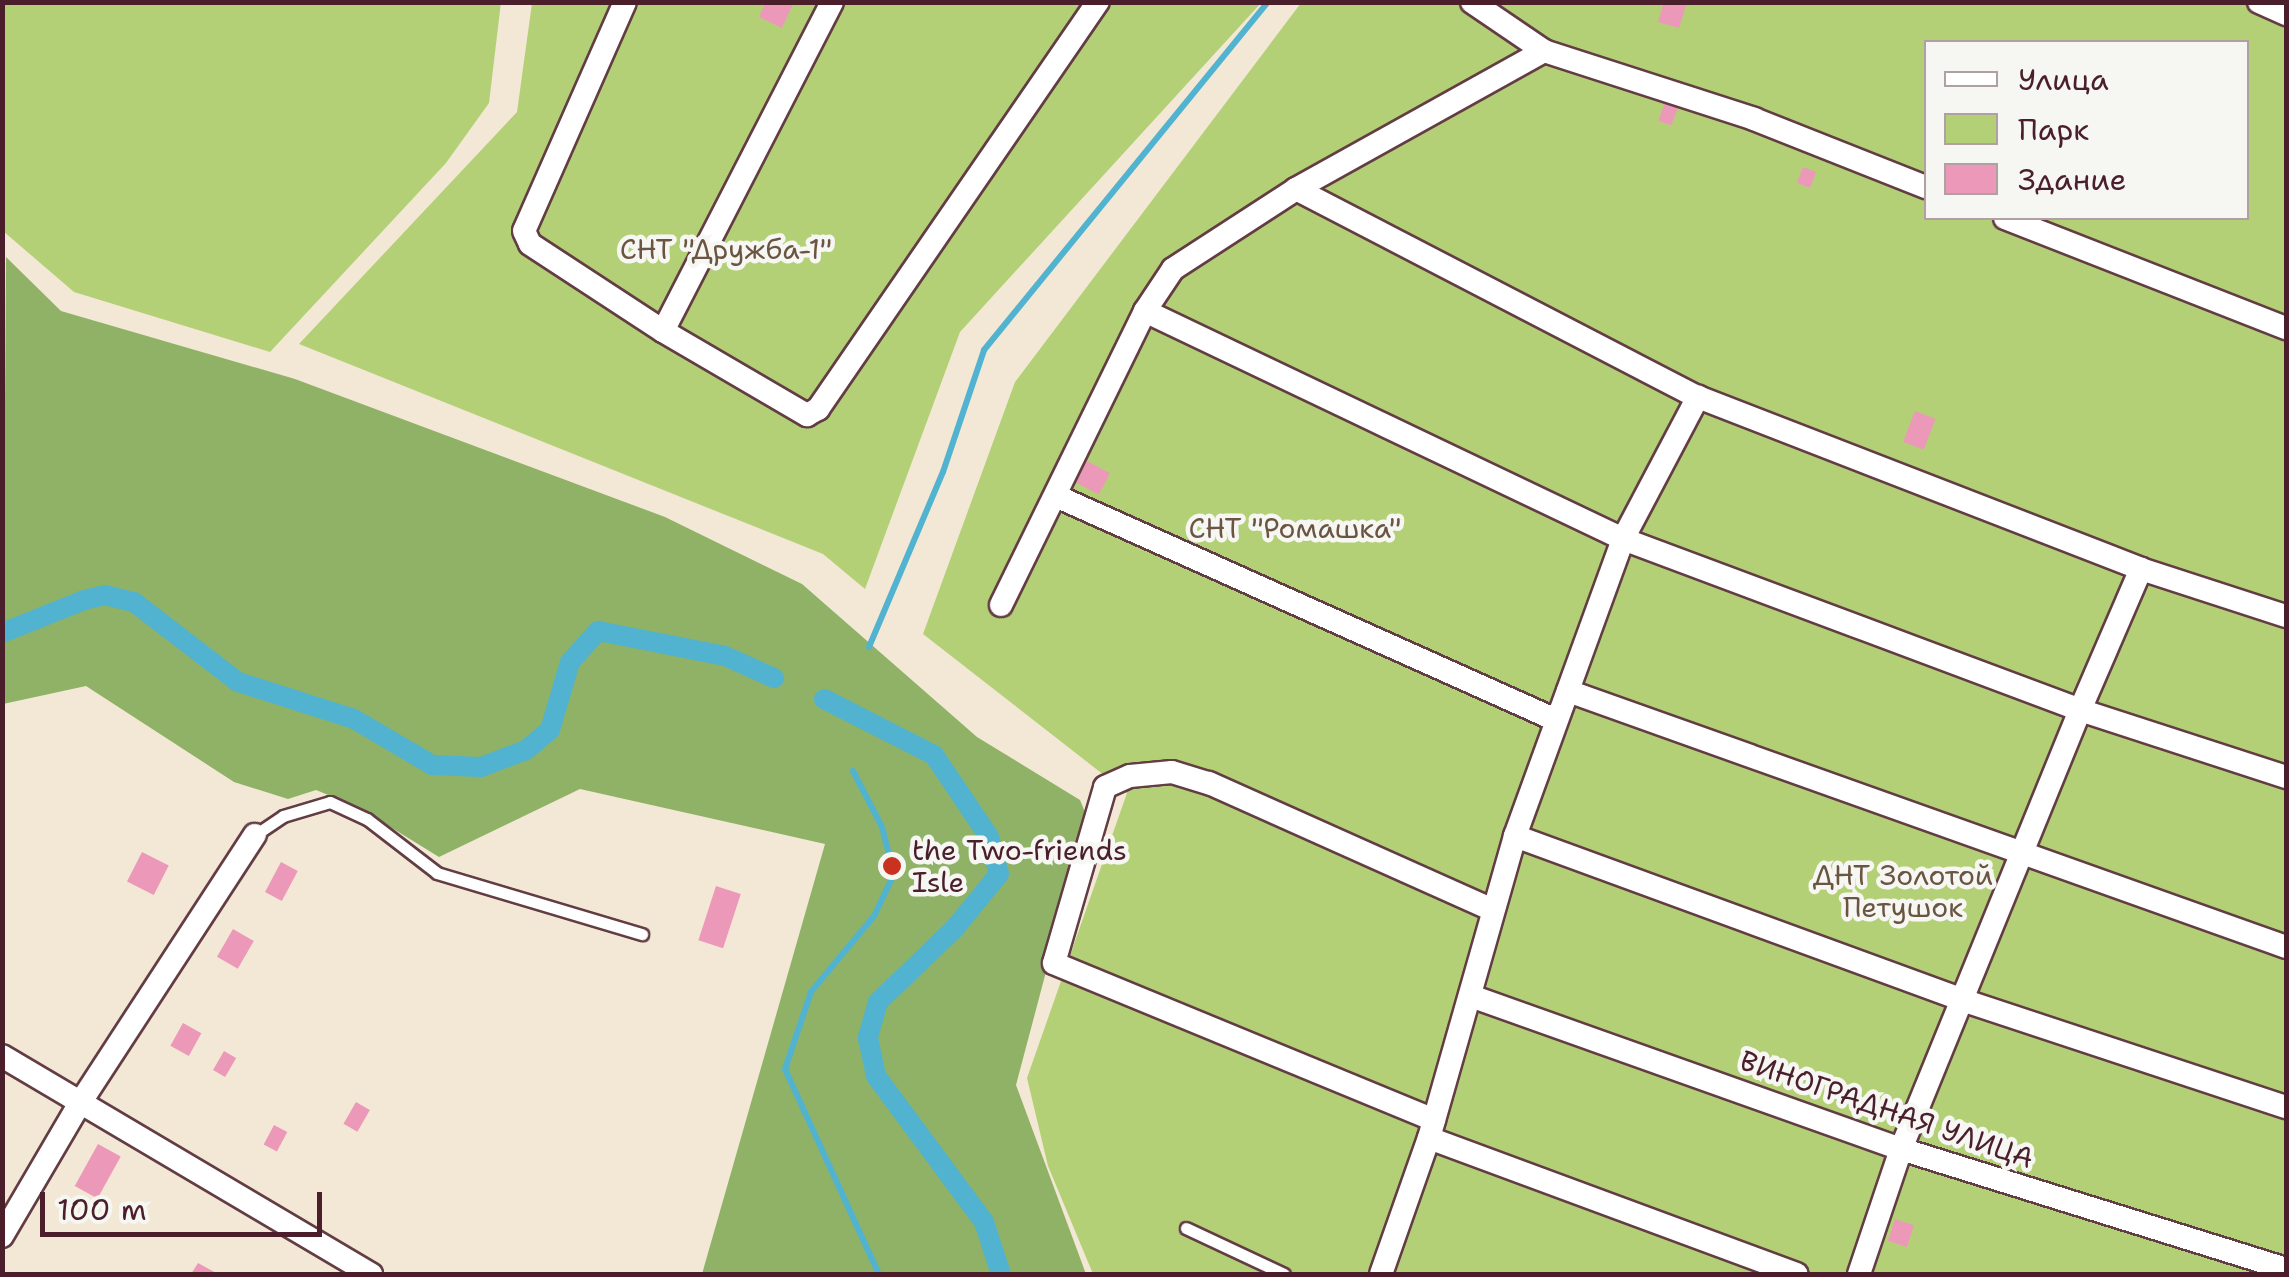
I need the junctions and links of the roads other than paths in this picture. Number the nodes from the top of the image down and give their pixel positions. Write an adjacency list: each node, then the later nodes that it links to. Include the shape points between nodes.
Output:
1 (625, 2): 13 (street, via 524,231 530,244)
2 (832, 2): 13 (street)
3 (1098, 2): 13 (street, via 818,410 797,414)
4 (1472, 2): 7 (street)
5 (2259, 2): 6 (street)
6 (2286, 14)
7 (1544, 51): 8 (street, via 1754,119); 9 (street)
8 (1924, 186)
9 (1296, 189): 11 (street, via 1173,270); 14 (street)
10 (2009, 220): 12 (street)
11 (1145, 311): 15 (street); 16 (street)
12 (2286, 328)
13 (663, 331)
14 (1698, 397): 16 (street); 17 (street)
15 (1056, 496): 18 (street); 22 (street)
16 (1624, 539): 20 (street); 21 (street)
17 (2141, 569): 19 (street); 21 (street)
18 (1001, 605)
19 (2286, 616)
20 (1568, 691): 22 (street); 26 (street)
21 (2080, 710): 23 (street); 26 (street)
22 (1556, 720): 25 (street)
23 (2286, 777)
24 (254, 835): 28 (lane, via 284,816 330,802 366,818 437,874); 33 (street)
25 (1514, 836): 27 (street); 31 (street)
26 (2023, 857): 29 (street); 31 (street)
27 (1492, 910): 30 (street); 35 (street, via 1209,782 1172,772 1130,776 1105,786 1054,963)
28 (642, 934)
29 (2286, 947)
30 (1470, 996): 35 (street); 36 (street, ВИНОГРАДНАЯ УЛИЦА)
31 (1962, 1000): 34 (street); 36 (street)
32 (2, 1056): 33 (street)
33 (80, 1103): 38 (street); 40 (street)
34 (2286, 1107)
35 (1432, 1129): 42 (street); 43 (street)
36 (1901, 1149): 39 (street, ВИНОГРАДНАЯ УЛИЦА); 44 (street)
37 (1186, 1228): 41 (lane)
38 (2, 1236)
39 (2286, 1269)
40 (361, 1272)
41 (1284, 1274)
42 (1381, 1274)
43 (1797, 1274)
44 (1859, 1274)

